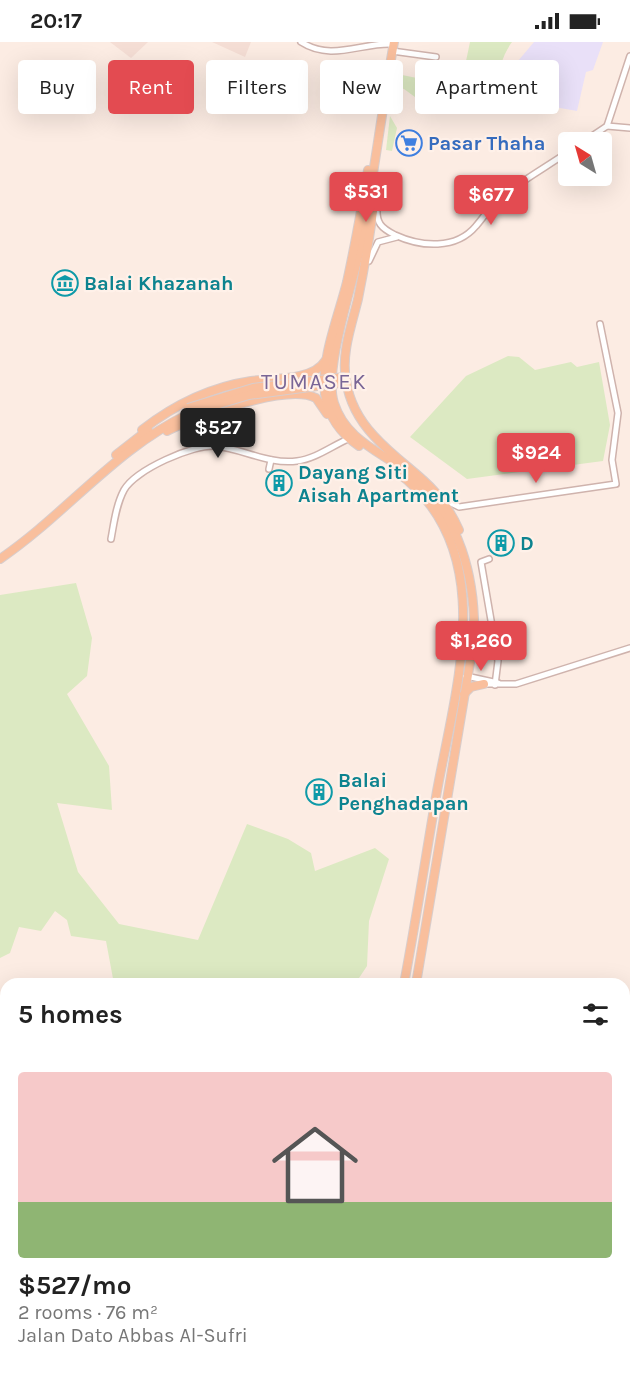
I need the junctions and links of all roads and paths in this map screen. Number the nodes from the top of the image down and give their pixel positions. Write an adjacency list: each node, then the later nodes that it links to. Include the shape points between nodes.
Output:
1 (301, 42): 2 (street, via 320,50 336,51 379,44)
2 (393, 46): 4 (street); 8 (main road)
3 (630, 56): 5 (street)
4 (436, 57)
5 (607, 126): 6 (street); 7 (street)
6 (630, 128)
7 (598, 132)
8 (374, 156): 10 (main road); 15 (main road)
9 (558, 159): 12 (street, via 495,202 458,241 440,244)
10 (375, 168): 11 (main road); 29 (main road, via 331,369 333,399 352,435 412,476 431,496 454,531)
11 (376, 185): 12 (street, via 378,221); 13 (main road)
12 (399, 236): 13 (street, via 375,246)
13 (362, 280): 17 (main road, via 347,348)
14 (600, 324): 25 (street, via 618,413 612,460 616,484)
15 (327, 358): 16 (main road, via 317,369); 19 (main road, via 325,395)
16 (298, 375): 18 (main road, via 310,374 316,383 310,391); 21 (main road, via 248,381 195,398 158,418)
17 (346, 380): 21 (main road, bridge, via 253,388 152,427); 24 (main road, via 353,405 368,430)
18 (297, 395): 19 (main road, via 316,398); 21 (main road, via 218,409)
19 (339, 428): 20 (main road)
20 (348, 439): 22 (street, via 308,458); 32 (main road, via 410,483 433,510 447,535 457,560 464,597)
21 (128, 447): 28 (main road, via 45,526)
22 (271, 460): 23 (street); 27 (street, via 216,446 155,466 130,481 123,491)
23 (269, 469)
24 (439, 495): 25 (street); 26 (main road)
25 (459, 507): 26 (street)
26 (452, 516): 29 (main road, via 463,539)
27 (111, 539)
28 (0, 557)
29 (465, 558): 32 (main road, via 474,610)
30 (489, 559): 33 (street, via 482,562 498,661)
31 (630, 648): 33 (street, via 516,684)
32 (465, 678): 33 (street); 34 (street); 35 (main road); 36 (main road)
33 (495, 683): 34 (street)
34 (484, 684): 35 (main road, via 471,687)
35 (464, 694): 37 (main road)
36 (405, 978)
37 (417, 978)
38 (267, 1380): 39 (street)
39 (278, 1380)

